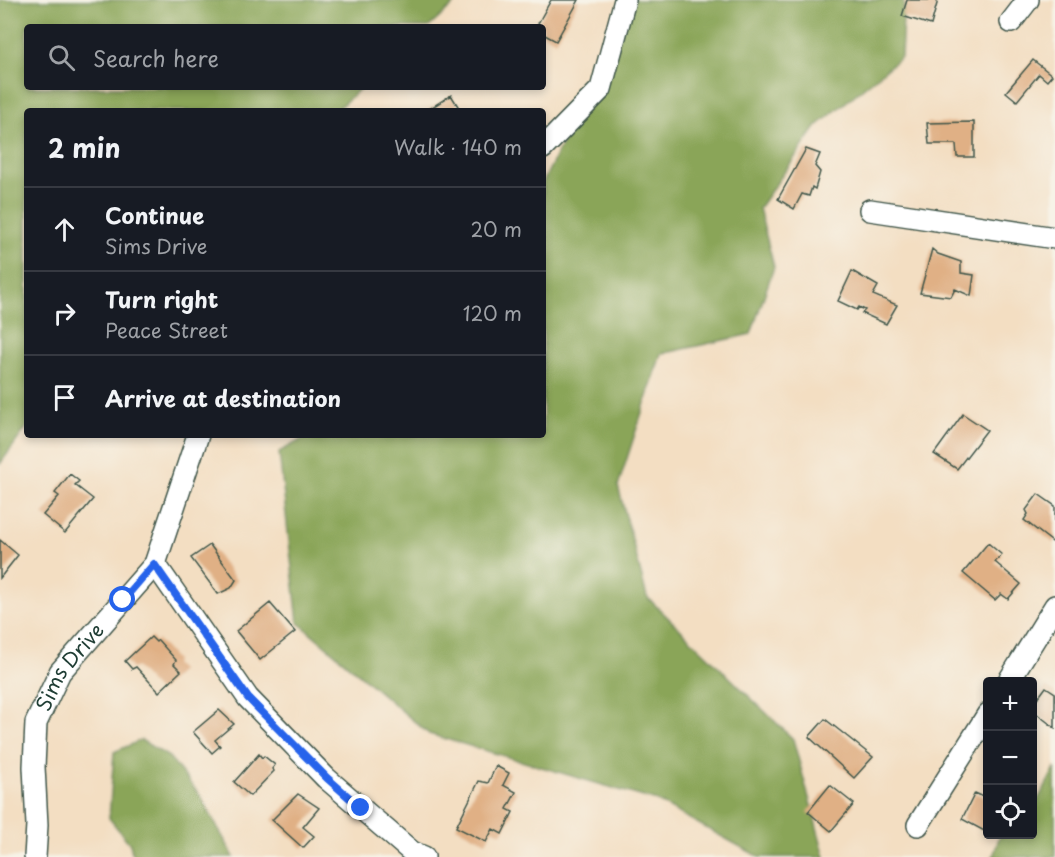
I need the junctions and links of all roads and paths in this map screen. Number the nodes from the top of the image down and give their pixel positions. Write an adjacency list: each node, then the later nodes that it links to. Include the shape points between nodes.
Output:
1 (625, 0): 4 (street, via 601,90)
2 (1028, 0): 3 (street)
3 (1011, 22)
4 (546, 145)
5 (870, 210): 6 (street)
6 (1055, 238)
7 (197, 438): 8 (street, Sims Drive)
8 (154, 564): 13 (street, Sims Drive, via 60,672 36,723); 14 (street, via 248,698 327,778 412,852)
9 (1055, 606): 10 (street)
10 (1011, 677)
11 (983, 720): 12 (street)
12 (918, 825)
13 (35, 857)
14 (424, 857)

